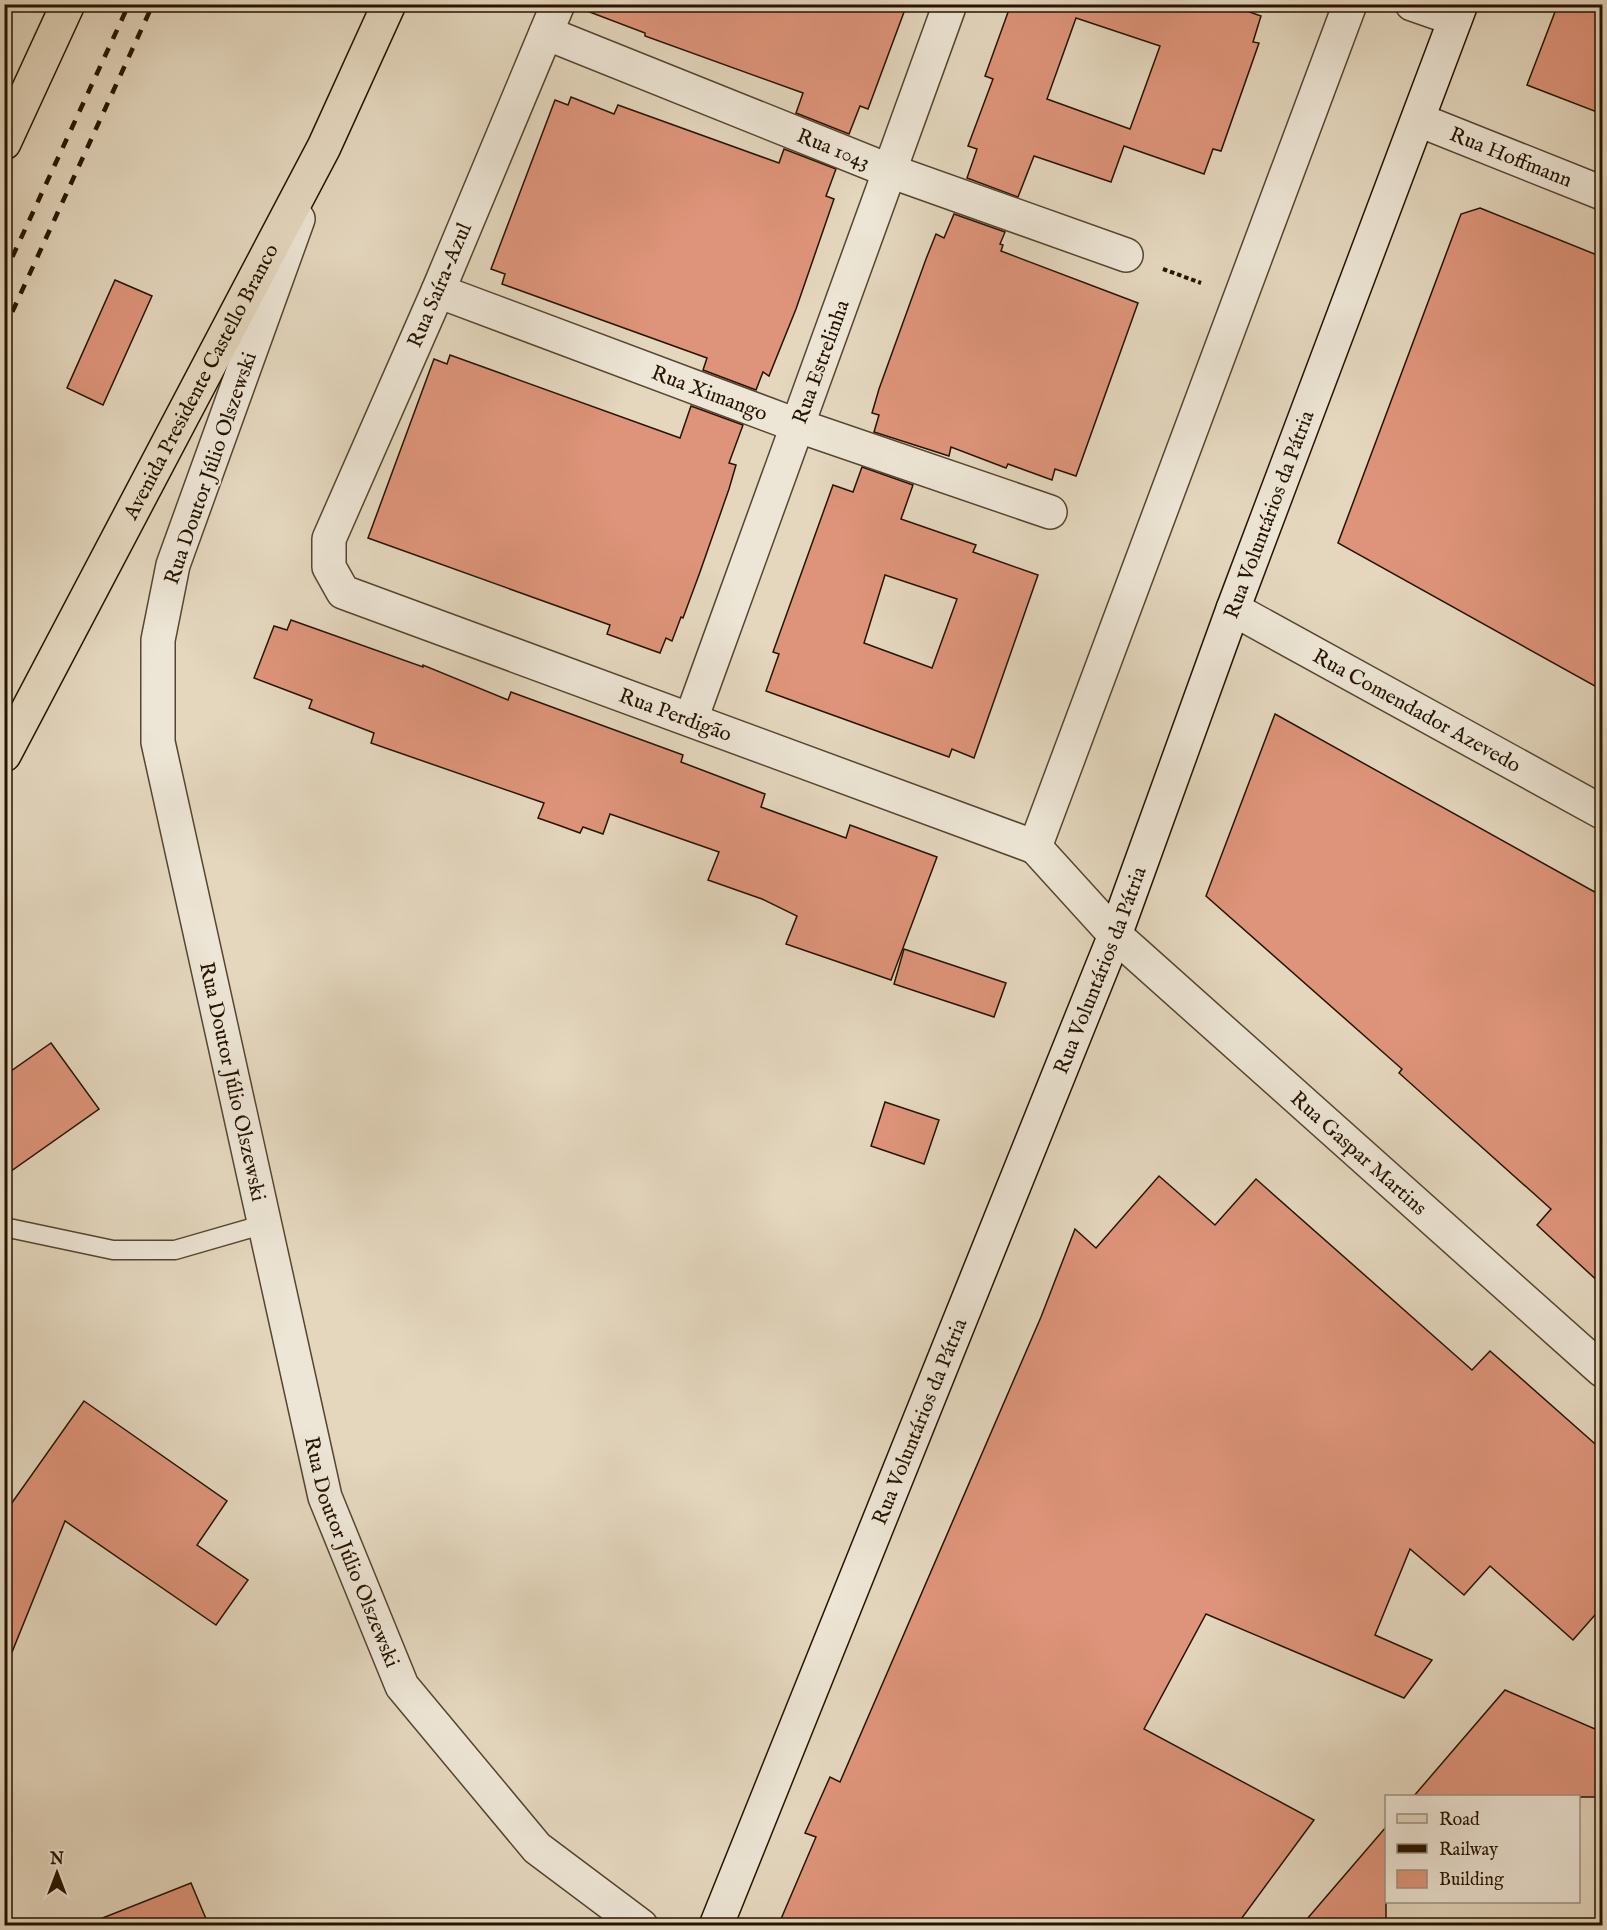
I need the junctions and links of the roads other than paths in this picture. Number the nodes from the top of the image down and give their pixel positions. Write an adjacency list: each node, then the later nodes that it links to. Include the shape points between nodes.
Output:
1 (68, 4): 9 (main road)
2 (389, 4): 10 (main road, Avenida Presidente Castello Branco)
3 (950, 4): 11 (street, Rua Estrelinha)
4 (1350, 4): 22 (street)
5 (1412, 4): 6 (street)
6 (1458, 12): 8 (street, Rua Voluntários da Pátria)
7 (552, 19): 11 (street, Rua 1043); 14 (street, Rua Saíra-Azul)
8 (1419, 120): 12 (street, Rua Hoffmann); 18 (street, Rua Voluntários da Pátria)
9 (4, 143)
10 (324, 147): 20 (main road, Avenida Presidente Castello Branco); 24 (street, Rua Doutor Júlio Olszewski, via 173,565 158,640 158,742)
11 (890, 171): 13 (street, Rua 1043); 15 (street, Rua Estrelinha)
12 (1602, 192)
13 (1126, 255)
14 (438, 291): 15 (street, Rua Ximango); 17 (street, Rua Saíra-Azul, via 329,539)
15 (796, 425): 16 (street, Rua Ximango); 19 (street, Rua Estrelinha)
16 (1050, 512)
17 (328, 567): 19 (street, Rua Perdigão, via 343,591)
18 (1233, 609): 21 (street, Rua Comendador Azevedo); 23 (street, Rua Voluntários da Pátria)
19 (691, 719): 22 (street, Rua Perdigão)
20 (4, 755)
21 (1602, 812)
22 (1035, 847): 23 (street, Rua Gaspar Martins)
23 (1115, 934): 26 (street, Rua Gaspar Martins); 28 (street, Rua Voluntários da Pátria)
24 (265, 1224): 25 (lane, via 175,1250 113,1250); 27 (street, Rua Doutor Júlio Olszewski, via 325,1497 402,1686 537,1848)
25 (4, 1227)
26 (1602, 1370)
27 (641, 1926)
28 (716, 1926)

